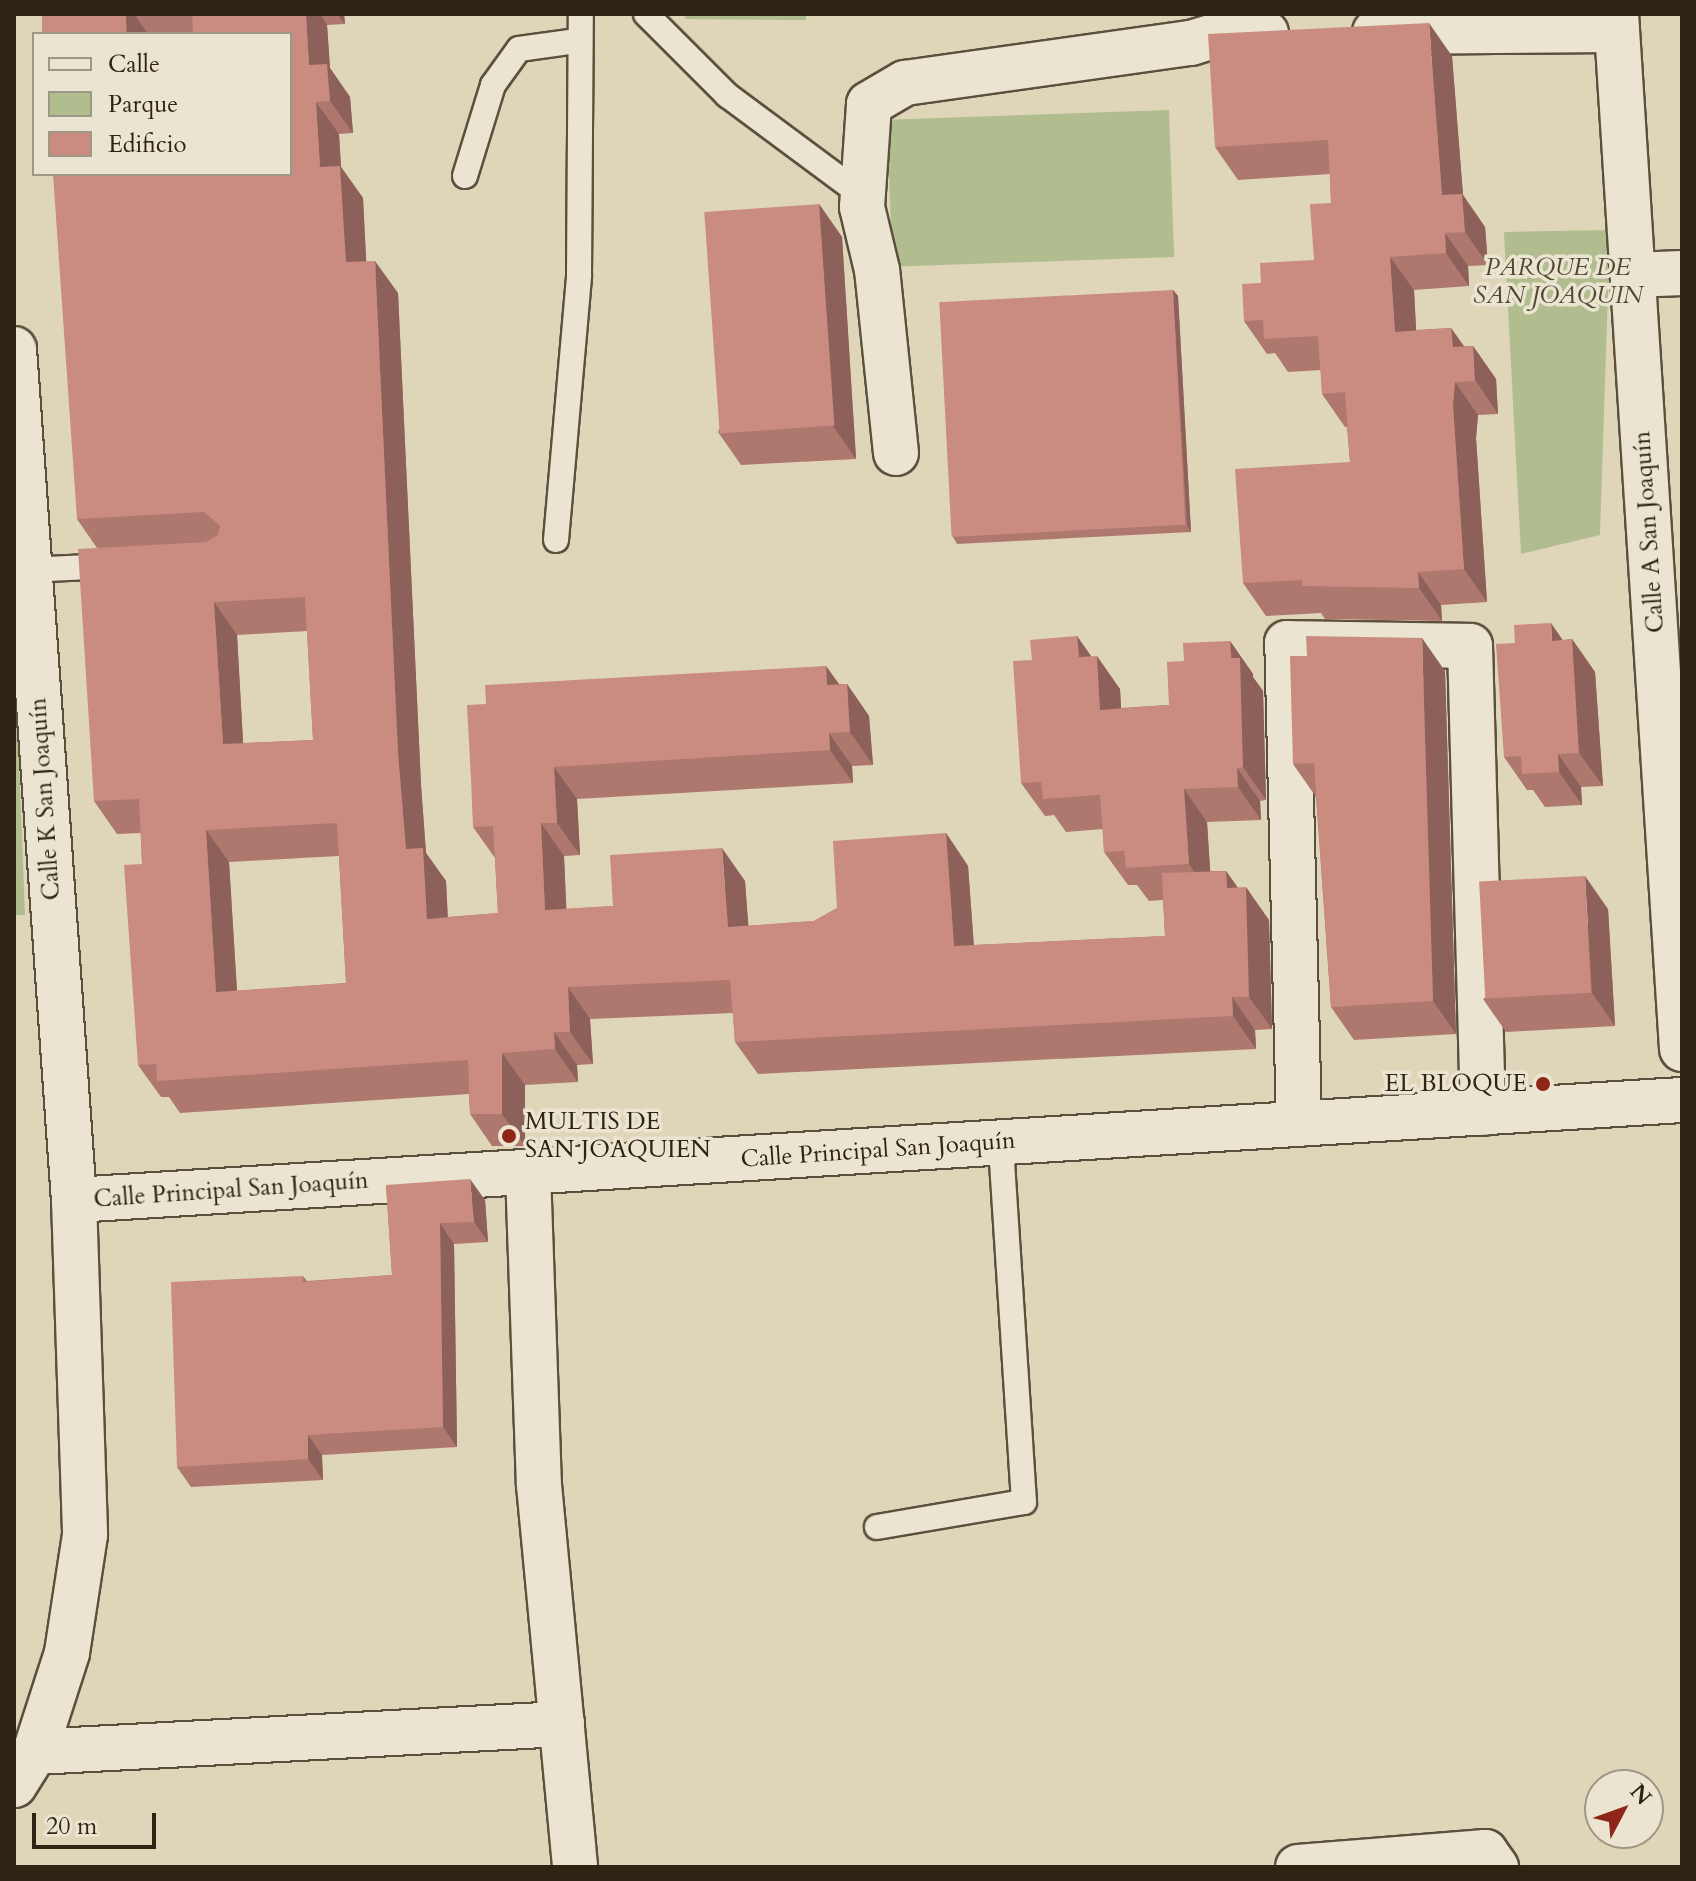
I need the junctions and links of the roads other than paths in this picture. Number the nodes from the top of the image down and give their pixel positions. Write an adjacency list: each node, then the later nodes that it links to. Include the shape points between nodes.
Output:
1 (581, 14): 4 (lane)
2 (646, 14): 6 (lane, via 727,95)
3 (1616, 22): 6 (street, via 1224,33 1191,43 905,83 869,104); 8 (street, Calle A San Joaquín)
4 (577, 41): 5 (lane, via 519,49 493,85); 11 (lane, via 579,275)
5 (465, 176)
6 (863, 196): 10 (street)
7 (1682, 273): 8 (street)
8 (1633, 275): 14 (street, Calle A San Joaquín)
9 (14, 349): 13 (street, Calle K San Joaquín)
10 (896, 453)
11 (556, 540)
12 (136, 564): 13 (lane)
13 (28, 570): 20 (street, Calle K San Joaquín)
14 (1682, 1049)
15 (1682, 1100): 16 (street, Calle Principal San Joaquín)
16 (1483, 1113): 17 (street, Calle Principal San Joaquín); 17 (street, via 1470,646 1287,643)
17 (1299, 1124): 18 (street, Calle Principal San Joaquín)
18 (1001, 1143): 19 (street, Calle Principal San Joaquín); 21 (lane, via 1024,1502)
19 (528, 1172): 20 (street, Calle Principal San Joaquín); 22 (street, via 539,1485)
20 (74, 1200): 23 (street, Calle K San Joaquín, via 85,1535 67,1653)
21 (877, 1527)
22 (562, 1724): 23 (street); 24 (street)
23 (24, 1768)
24 (575, 1867)
25 (1298, 1867): 26 (street, via 1485,1852)
26 (1496, 1867)

